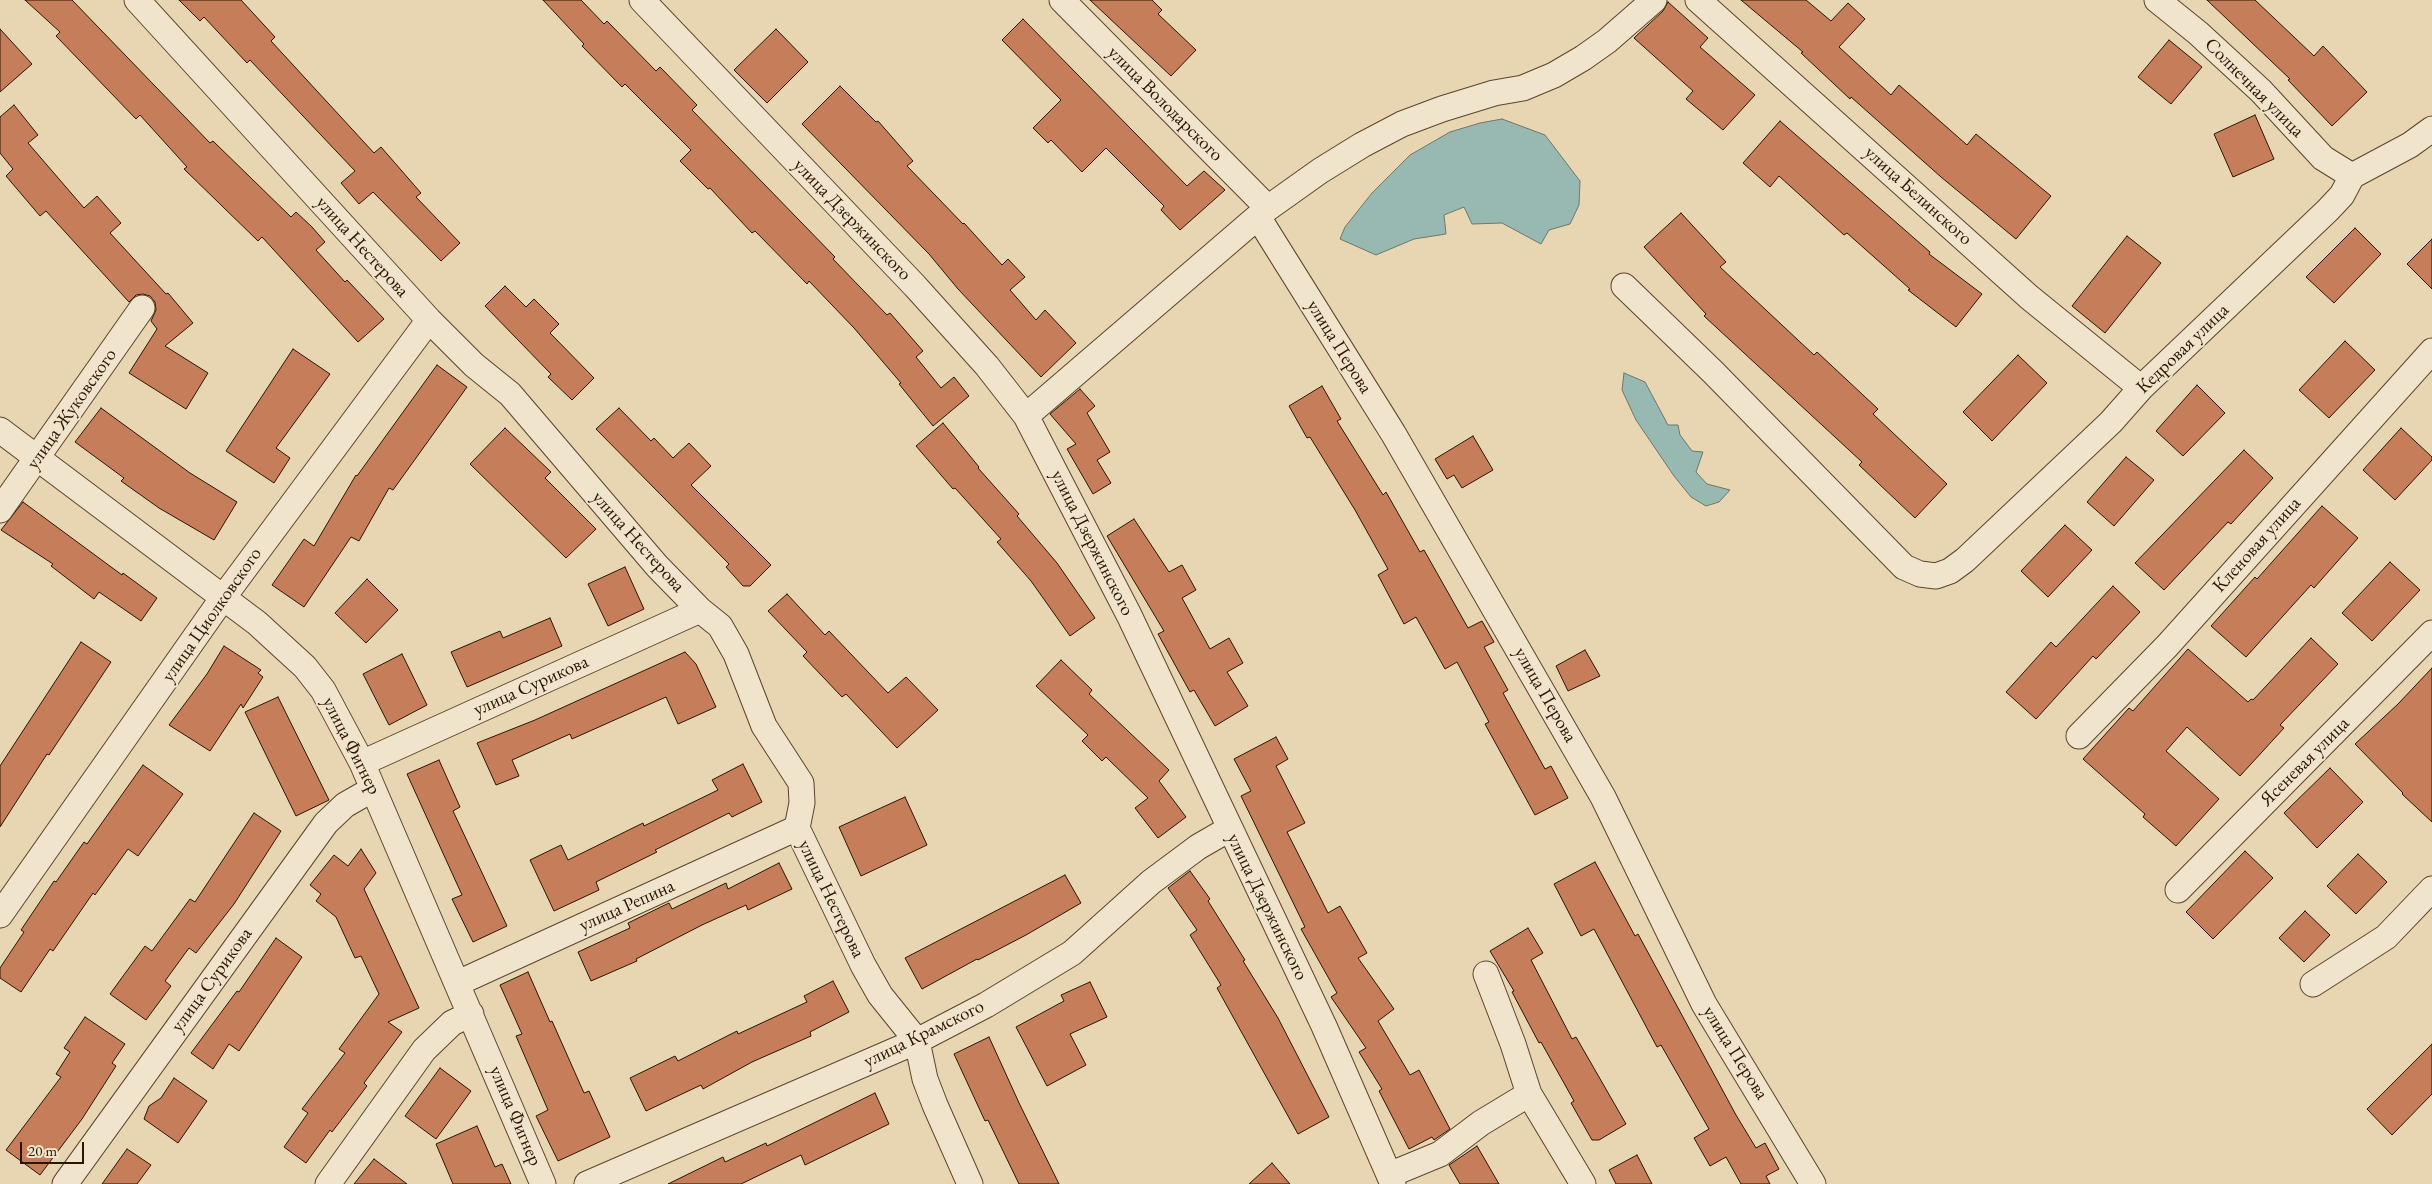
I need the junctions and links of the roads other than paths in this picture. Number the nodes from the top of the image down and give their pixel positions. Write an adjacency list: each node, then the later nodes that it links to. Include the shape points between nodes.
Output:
1 (137, 0): 12 (street, улица Нестерова)
2 (642, 0): 15 (street, улица Дзержинского, via 915,286 987,366)
3 (1062, 0): 9 (street, улица Володарского)
4 (1654, 0): 9 (street, via 1607,41 1554,75 1523,88 1486,96 1402,124 1362,144)
5 (1698, 0): 14 (street, улица Белинского, via 2029,297)
6 (2157, 0): 8 (street, Солнечная улица, via 2261,91 2323,158)
7 (2432, 129): 8 (street, via 2410,145)
8 (2352, 176): 14 (street, Кедровая улица, via 2342,195 2328,210)
9 (1263, 213): 15 (street); 43 (street, улица Перова, via 1603,797 1704,1004)
10 (1624, 286): 14 (street, Кедровая улица, via 1904,567 1920,574 1936,576 1965,560 2111,422)
11 (142, 308): 17 (street, улица Жуковского)
12 (429, 320): 19 (street, улица Циолковского); 20 (street, улица Нестерова, via 474,365 510,394 657,566)
13 (2432, 351): 22 (street, Кленовая улица, via 2167,646)
14 (2141, 388)
15 (1026, 416): 26 (street, улица Дзержинского, via 1129,615)
16 (0, 430): 17 (street, улица Фигнер)
17 (38, 458): 18 (street, улица Жуковского); 19 (street, улица Фигнер)
18 (0, 510)
19 (222, 599): 23 (street, улица Фигнер, via 257,623 306,667 337,714); 29 (street, улица Циолковского)
20 (700, 610): 23 (street, улица Сурикова); 25 (street, улица Нестерова, via 720,626 764,726 801,783 802,803)
21 (2432, 633): 27 (street, Ясеневая улица)
22 (2079, 736)
23 (362, 763): 24 (street, улица Фигнер)
24 (373, 788): 31 (street, улица Фигнер); 37 (street, улица Сурикова, via 345,805 326,823)
25 (797, 828): 31 (street, улица Репина); 34 (street, улица Нестерова, via 863,965 880,995)
26 (1229, 829): 34 (street, улица Крамского, via 1198,847 1152,882 1072,953 986,1005); 36 (street, улица Дзержинского, via 1324,1026)
27 (2178, 890)
28 (2432, 890): 32 (street, via 2386,937)
29 (0, 915)
30 (1486, 974): 35 (street)
31 (458, 983): 33 (street, улица Фигнер)
32 (2313, 984)
33 (471, 1014): 38 (street, via 452,1023 424,1050); 39 (street, улица Фигнер)
34 (917, 1041): 40 (street, улица Крамского); 41 (street, улица Нестерова, via 934,1105)
35 (1529, 1094): 36 (street, via 1481,1123 1440,1154); 42 (street)
36 (1391, 1180)
37 (65, 1184)
38 (328, 1184)
39 (543, 1184)
40 (587, 1184)
41 (970, 1184)
42 (1583, 1184)
43 (1813, 1184)

